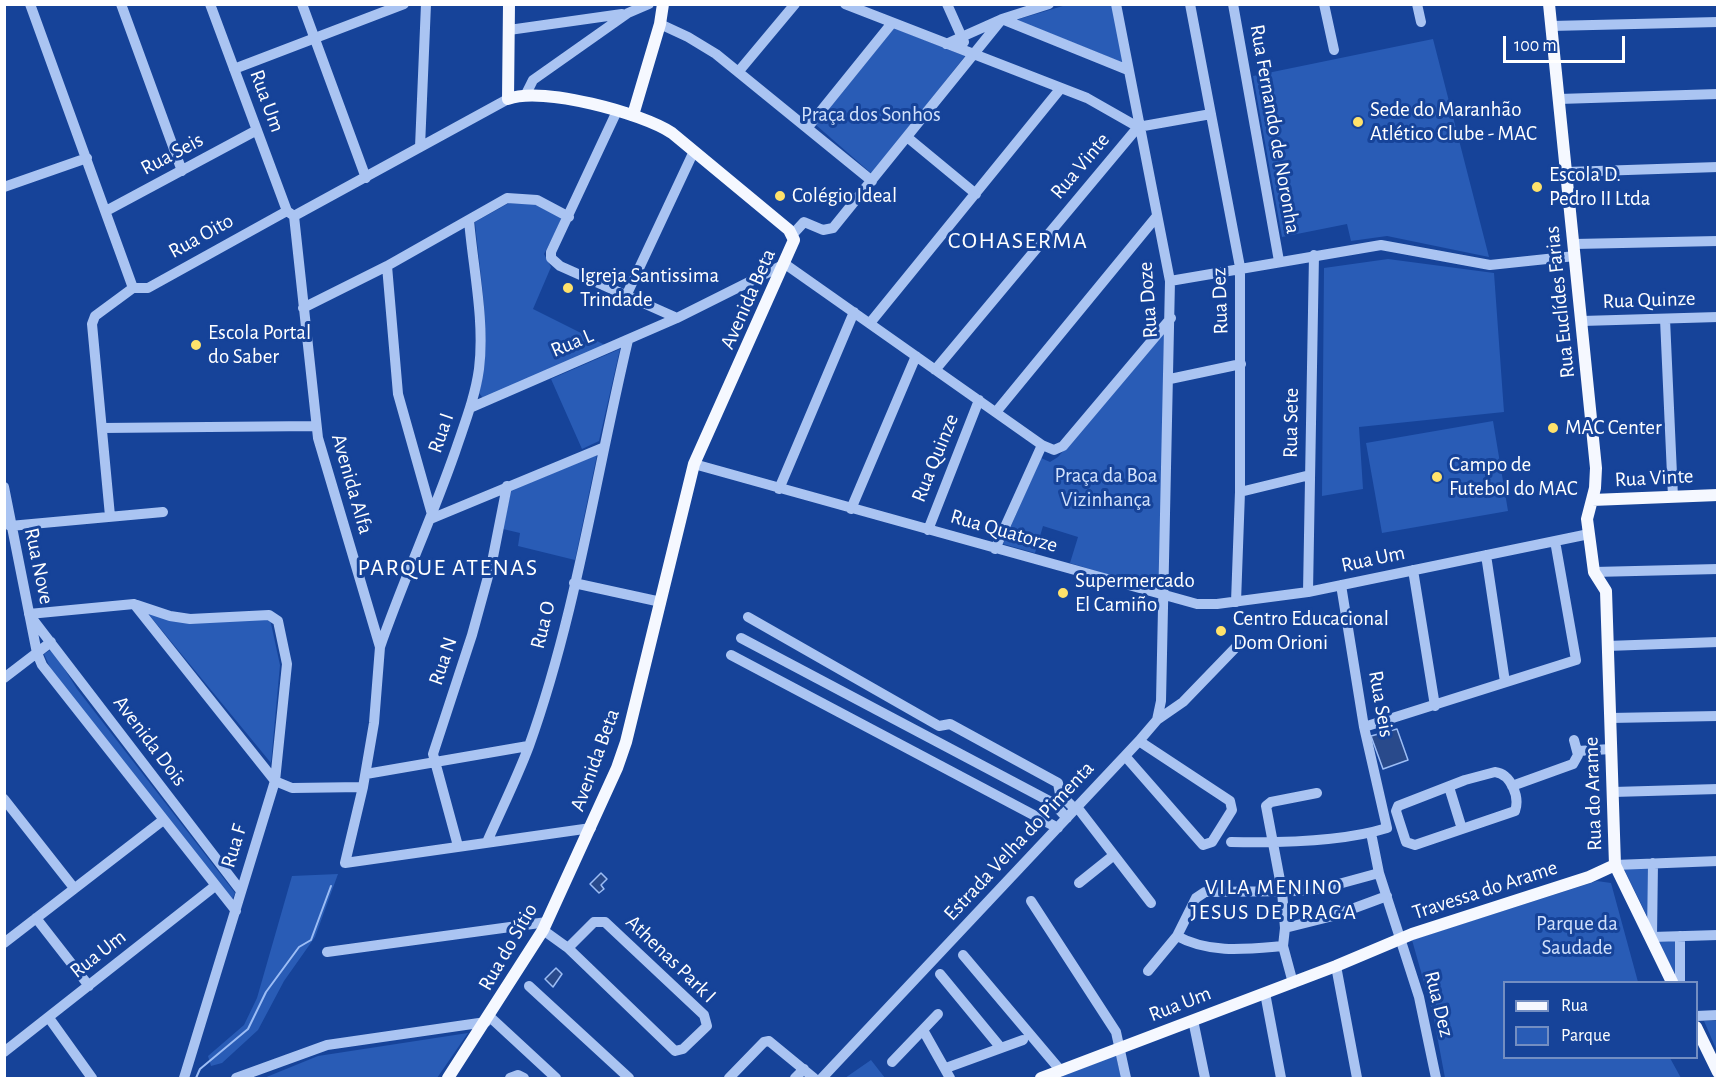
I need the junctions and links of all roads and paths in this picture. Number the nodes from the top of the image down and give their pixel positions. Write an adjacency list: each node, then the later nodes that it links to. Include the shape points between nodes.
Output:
1 (30, 4): 50 (street)
2 (121, 4): 52 (street)
3 (210, 4): 33 (street, Rua Um)
4 (302, 4): 28 (street)
5 (426, 4): 48 (street)
6 (509, 4): 27 (main road)
7 (649, 4): 20 (street)
8 (663, 4): 25 (main road)
9 (795, 4): 35 (street)
10 (845, 4): 24 (street)
11 (947, 4): 29 (street)
12 (1049, 4): 21 (street)
13 (1116, 4): 34 (street, Rua Doze)
14 (1190, 4): 42 (street, Rua Dez)
15 (1233, 4): 67 (street, Rua Fernando de Noronha)
16 (1324, 4): 31 (street)
17 (1417, 4): 22 (street)
18 (1549, 4): 26 (main road, Rua Euclídes Farias)
19 (397, 5): 28 (street)
20 (628, 13): 27 (street); 37 (street, via 533,80)
21 (1002, 19): 29 (street); 32 (street); 34 (street)
22 (1421, 22)
23 (1718, 22): 26 (street)
24 (892, 23): 30 (street); 44 (street)
25 (660, 24): 35 (street, via 688,37); 43 (main road)
26 (1551, 26): 40 (main road, Rua Euclídes Farias)
27 (509, 30): 39 (main road)
28 (314, 37): 33 (street); 54 (street)
29 (961, 37): 30 (street); 32 (street)
30 (946, 44): 32 (street)
31 (1334, 50)
32 (973, 54): 36 (street); 47 (street)
33 (234, 69): 46 (street, Rua Um)
34 (1128, 70): 45 (street, Rua Doze)
35 (739, 71): 44 (street)
36 (1061, 88): 45 (street, via 1106,107); 57 (street)
37 (526, 94): 39 (main road, Avenida Beta); 41 (main road, Avenida Beta)
38 (1718, 94): 40 (street)
39 (508, 99): 48 (street, Avenida Beta)
40 (1559, 99): 53 (main road, Rua Euclídes Farias)
41 (617, 111): 43 (main road, Avenida Beta); 61 (street)
42 (1211, 114): 45 (street, Rua Vinte); 70 (street, Rua Dez)
43 (633, 115): 49 (main road, Avenida Beta, via 663,128)
44 (808, 126): 55 (street)
45 (1138, 127): 60 (street, Rua Doze); 85 (street, Rua Vinte)
46 (256, 130): 52 (street, Rua Seis); 59 (street, Rua Um)
47 (907, 137): 55 (street); 57 (street)
48 (420, 147): 54 (street, Avenida Beta)
49 (694, 151): 63 (main road, Avenida Beta); 73 (street)
50 (87, 158): 56 (street); 58 (street)
51 (1718, 167): 53 (street)
52 (182, 171): 58 (street, Rua Seis)
53 (1567, 172): 65 (main road, Rua Euclídes Farias)
54 (366, 178): 59 (street, Avenida Beta)
55 (872, 181): 63 (street, via 830,230 806,222)
56 (4, 187)
57 (976, 194): 81 (street)
58 (106, 211): 72 (street)
59 (290, 214): 72 (street, Rua Oito, via 148,288); 74 (street, Avenida Alfa)
60 (1156, 216): 71 (street, Rua Doze); 89 (street)
61 (569, 217): 62 (street, via 537,200 516,196); 73 (street, via 552,252 554,262)
62 (469, 220): 69 (street); 88 (street, Rua I, via 480,346)
63 (793, 234): 68 (main road, Avenida Beta, via 794,243)
64 (1718, 241): 65 (street)
65 (1574, 250): 66 (street, via 1490,265 1388,245); 80 (main road, Rua Euclídes Farias)
66 (1314, 255): 67 (street); 95 (street, Rua Sete)
67 (1279, 261): 70 (street)
68 (785, 264): 75 (street); 77 (street, Rua L); 94 (main road, Avenida Beta)
69 (387, 266): 74 (street); 106 (street, via 398,394)
70 (1240, 267): 71 (street); 84 (street, Rua Dez)
71 (1170, 281): 78 (street, Rua Doze)
72 (133, 288): 91 (street, via 95,316 92,324)
73 (627, 294): 77 (street)
74 (303, 308): 90 (street, Avenida Alfa)
75 (854, 312): 81 (street); 98 (street)
76 (1718, 317): 79 (street, Rua Quinze)
77 (677, 318): 82 (street, Rua L)
78 (1171, 318): 86 (street, Rua Doze); 92 (street, via 1063,446 1051,450)
79 (1665, 318): 80 (street, Rua Quinze); 101 (street)
80 (1582, 321): 102 (main road, Rua Euclídes Farias, via 1596,468)
81 (870, 323): 83 (street)
82 (628, 340): 88 (street, Rua L); 93 (street, Rua O)
83 (916, 356): 85 (street); 103 (street)
84 (1241, 364): 86 (street); 99 (street, Rua Dez)
85 (935, 370): 87 (street)
86 (1170, 379): 120 (street, Rua Doze)
87 (979, 400): 89 (street); 108 (street, Rua Quinze)
88 (470, 408): 106 (street, Rua I)
89 (996, 412): 92 (street)
90 (316, 426): 91 (street); 131 (street, Avenida Alfa)
91 (102, 428): 105 (street)
92 (1042, 445): 111 (street)
93 (602, 448): 96 (street); 116 (street, Rua O)
94 (694, 464): 98 (street, Rua Quatorze); 121 (main road, Avenida Beta)
95 (1310, 476): 99 (street); 119 (street, Rua Sete)
96 (507, 486): 106 (street); 145 (street, Rua N, via 492,562 434,746)
97 (4, 487): 107 (street, Rua Nove)
98 (779, 489): 103 (street, Rua Quatorze)
99 (1240, 492): 122 (street, Rua Dez)
100 (1718, 495): 101 (main road, Rua Vinte)
101 (1673, 496): 102 (main road, Rua Vinte)
102 (1592, 500): 109 (main road, Rua Euclídes Farias, via 1587,514)
103 (851, 509): 108 (street, Rua Quatorze)
104 (163, 512): 105 (street)
105 (110, 516): 107 (street)
106 (433, 518): 131 (street, Rua I, via 399,592)
107 (10, 526): 124 (street, Rua Nove)
108 (928, 530): 111 (street, Rua Quatorze)
109 (1589, 534): 110 (street, Rua Um); 115 (main road, Rua Euclídes Farias)
110 (1555, 541): 112 (street, Rua Um); 135 (street, via 1576,660)
111 (995, 549): 120 (street, Rua Quatorze)
112 (1486, 555): 114 (street, Rua Um); 135 (street)
113 (1718, 569): 115 (street)
114 (1413, 570): 117 (street, Rua Um); 136 (street)
115 (1600, 572): 118 (main road, Rua Euclídes Farias)
116 (574, 584): 121 (street); 142 (street, Rua O)
117 (1341, 585): 119 (street, Rua Um); 140 (street, Rua Seis)
118 (1606, 591): 130 (main road, Rua do Arame)
119 (1308, 592): 122 (street, Rua Um)
120 (1165, 597): 122 (street, Rua Um, via 1197,604); 139 (street)
121 (661, 602): 157 (main road, Avenida Beta, via 626,742)
122 (1236, 602)
123 (134, 604): 124 (street); 147 (street); 147 (street, Rua F, via 190,619 269,615 278,621 287,664)
124 (29, 614): 127 (street, Avenida Dois); 132 (street, Rua Nove)
125 (748, 617): 155 (street, via 939,726 950,724 1058,783 1060,794)
126 (741, 638): 155 (street, via 1053,804)
127 (51, 642): 132 (street); 173 (street, Avenida Dois)
128 (1718, 642): 130 (street)
129 (1240, 643): 139 (street, Estrada Velha do Pimenta, via 1183,702)
130 (1607, 646): 138 (main road, Rua do Arame)
131 (380, 647): 146 (street, Avenida Alfa)
132 (37, 653): 134 (street); 156 (street, Avenida Dois, via 49,675)
133 (731, 655): 158 (street)
134 (4, 678)
135 (1505, 682): 136 (street)
136 (1435, 706): 140 (street)
137 (1718, 716): 138 (street)
138 (1610, 718): 143 (main road, Rua do Arame)
139 (1157, 720): 141 (street, Estrada Velha do Pimenta)
140 (1364, 728): 160 (street, Rua Seis, via 1387,828)
141 (1139, 741): 144 (street, Estrada Velha do Pimenta); 144 (street, via 1230,801 1232,810 1212,842 1203,845)
142 (528, 746): 145 (street); 161 (street, Rua O)
143 (1611, 749): 148 (street, via 1576,746 1573,764); 152 (main road, Rua do Arame)
144 (1125, 756): 155 (street, Estrada Velha do Pimenta)
145 (433, 761): 146 (street); 164 (street, Rua N)
146 (366, 774): 149 (street, Avenida Alfa)
147 (275, 781): 149 (street, via 292,788); 173 (street, Rua F)
148 (1512, 786): 150 (street, via 1503,774 1495,772); 159 (street, via 1515,811)
149 (363, 787): 164 (street, Avenida Alfa, via 345,863)
150 (1449, 787): 159 (street); 159 (street, via 1398,806 1399,822 1410,845)
151 (1718, 789): 152 (street)
152 (1612, 792): 168 (main road, Rua do Arame)
153 (1317, 794): 163 (street, via 1266,806)
154 (4, 799): 172 (street)
155 (1073, 811): 158 (street, Estrada Velha do Pimenta); 165 (street)
156 (162, 821): 171 (street, Avenida Dois); 172 (street)
157 (591, 828): 161 (street); 180 (main road, Rua do Sítio)
158 (1058, 828): 228 (street, Estrada Velha do Pimenta)
159 (1462, 829)
160 (1371, 833): 163 (street); 169 (street, Rua Dez)
161 (487, 842): 164 (street)
162 (1231, 842): 163 (street)
163 (1274, 843): 174 (street)
164 (458, 846)
165 (1114, 855): 170 (street); 177 (street)
166 (1718, 861): 167 (street)
167 (1653, 863): 168 (street); 185 (street)
168 (1615, 865): 185 (main road, Rua do Arame); 186 (main road, Travessa do Arame)
169 (1379, 873): 174 (street, via 1324,888); 175 (street, Rua Dez)
170 (1078, 883)
171 (215, 886): 178 (street, Avenida Dois); 198 (street, Rua Um)
172 (74, 888): 179 (street)
173 (241, 891): 178 (street, Rua F)
174 (1282, 891): 181 (street); 183 (street, via 1205,892 1196,898)
175 (1387, 896): 181 (street); 186 (street, Rua Dez)
176 (1031, 901): 210 (street, via 1116,1032)
177 (1150, 903)
178 (236, 911): 218 (street, Rua F)
179 (36, 918): 187 (street); 198 (street)
180 (545, 926): 189 (street, Athenas Park I); 190 (street); 204 (main road, Rua do Sítio)
181 (1285, 928): 188 (street)
182 (1718, 935): 184 (street)
183 (1178, 936): 188 (street, via 1207,948); 193 (street)
184 (1680, 936): 185 (street); 196 (street)
185 (1652, 937): 195 (main road, Rua do Arame)
186 (1401, 940): 192 (main road, Rua Um); 234 (street, Rua Dez, via 1419,997)
187 (5, 942)
188 (1282, 945): 197 (street)
189 (568, 948): 189 (street, Athenas Park I, via 675,1051 683,1049 707,1026 704,1015 605,922 594,922)
190 (327, 952)
191 (963, 955): 214 (street)
192 (1336, 966): 197 (main road, Rua Um); 233 (street)
193 (1148, 971)
194 (940, 974): 209 (street)
195 (1672, 981)
196 (1680, 981)
197 (1293, 982): 200 (main road, Rua Um)
198 (89, 986): 203 (street, Rua Um)
199 (529, 986): 224 (street)
200 (1265, 993): 205 (main road, Rua Um); 232 (street)
201 (938, 1014): 207 (street)
202 (1718, 1015): 206 (street)
203 (49, 1018): 211 (street, Rua Um); 217 (street)
204 (488, 1019): 219 (street, via 327,1045); 220 (main road, Rua do Sítio); 223 (street)
205 (1193, 1020): 210 (main road, Rua Um); 231 (street)
206 (1698, 1022): 215 (main road)
207 (922, 1030): 212 (street); 216 (street)
208 (1023, 1040): 209 (street)
209 (1001, 1048): 216 (street)
210 (1120, 1048): 214 (main road, Rua Um); 230 (street)
211 (4, 1052)
212 (892, 1062)
213 (804, 1069): 225 (street, via 774,1042 764,1042); 226 (street); 227 (street)
214 (1060, 1071): 229 (main road, Rua Um)
215 (1718, 1072)
216 (948, 1073)
217 (92, 1078)
218 (184, 1078)
219 (236, 1078)
220 (448, 1078)
221 (510, 1078): 222 (street)
222 (524, 1078)
223 (556, 1078)
224 (629, 1078)
225 (729, 1078)
226 (795, 1078)
227 (814, 1078)
228 (822, 1078)
229 (1041, 1078)
230 (1126, 1078)
231 (1205, 1078)
232 (1281, 1078)
233 (1357, 1078)
234 (1436, 1078)

